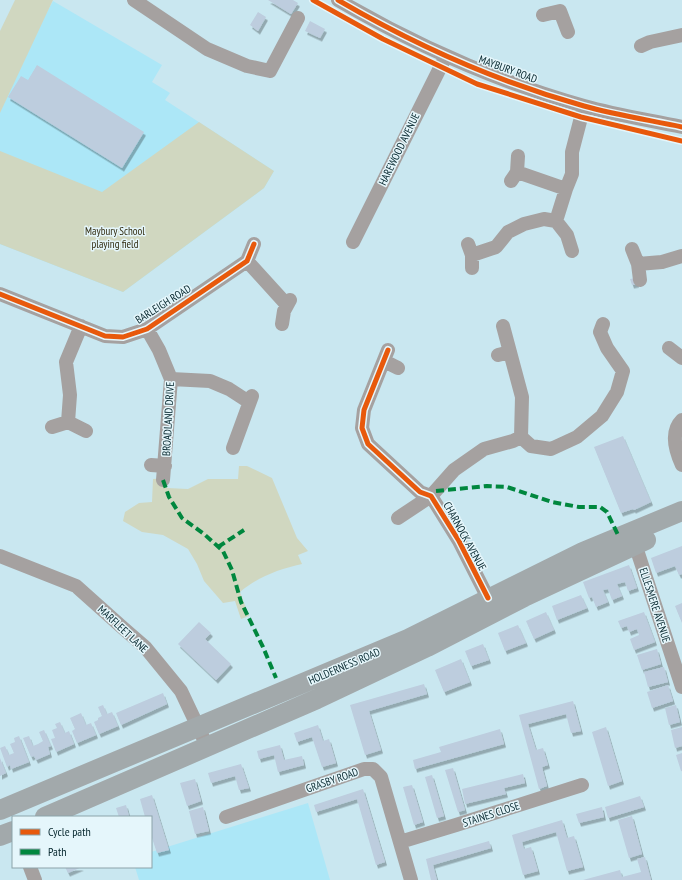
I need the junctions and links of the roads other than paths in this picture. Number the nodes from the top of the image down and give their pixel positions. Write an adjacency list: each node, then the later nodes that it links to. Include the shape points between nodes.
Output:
1 (134, 0): 3 (street)
2 (338, 0): 10 (street, MAYBURY ROAD)
3 (151, 4): 6 (street, via 207,49 247,66 270,72)
4 (563, 6): 5 (street); 7 (street)
5 (543, 16)
6 (298, 18)
7 (568, 32)
8 (682, 34): 9 (street)
9 (648, 48)
10 (446, 56): 11 (street, MAYBURY ROAD, via 509,82); 16 (street, HAREWOOD AVENUE)
11 (584, 106): 12 (street, MAYBURY ROAD); 14 (street, via 572,152 572,174)
12 (682, 127)
13 (518, 156): 14 (street, via 514,176)
14 (566, 189): 15 (street)
15 (556, 221): 18 (street); 20 (street, via 544,218 524,224 508,232 496,247)
16 (353, 242)
17 (254, 244): 22 (street)
18 (572, 244)
19 (632, 249): 23 (street)
20 (470, 256)
21 (682, 256): 23 (street, via 662,262)
22 (247, 261): 26 (street, via 288,302); 30 (street, BARLEIGH ROAD)
23 (638, 264): 24 (street)
24 (640, 280)
25 (0, 294): 28 (street, BARLEIGH ROAD)
26 (282, 324)
27 (603, 324): 39 (street, via 600,332 607,348 623,371 616,392 602,416 577,437 551,449 531,446)
28 (82, 326): 30 (street, BARLEIGH ROAD, via 111,337 124,337); 36 (street, via 66,362 70,395)
29 (502, 326): 39 (street, via 504,354 522,397)
30 (147, 329): 34 (street, BROADLAND DRIVE)
31 (667, 346): 32 (street)
32 (682, 358)
33 (398, 368): 43 (street, CHARNOCK AVENUE, via 386,356 364,410 362,428 368,444 420,492)
34 (171, 379): 40 (street, via 210,382 251,399); 42 (street, BROADLAND DRIVE, via 158,466)
35 (682, 420): 41 (street, via 678,424 675,440)
36 (68, 422): 37 (street); 38 (street)
37 (52, 427)
38 (86, 431)
39 (521, 436): 43 (street, via 513,441 484,449 454,470)
40 (233, 448)
41 (682, 465)
42 (163, 480)
43 (431, 496): 45 (street); 49 (street, CHARNOCK AVENUE, via 459,541)
44 (682, 511): 47 (highway, HOLDERNESS ROAD)
45 (398, 518)
46 (682, 524): 47 (highway, HOLDERNESS ROAD)
47 (633, 538): 49 (highway, HOLDERNESS ROAD, via 583,552); 50 (street, ELLESMERE AVENUE); 52 (highway, HOLDERNESS ROAD, via 427,647 317,699)
48 (0, 556): 51 (street, MARFLEET LANE, via 76,586 144,647 181,692)
49 (488, 598): 51 (highway, HOLDERNESS ROAD, via 408,639)
50 (682, 688)
51 (198, 727): 52 (street, MARFLEET LANE); 54 (highway, HOLDERNESS ROAD)
52 (207, 746): 55 (highway, HOLDERNESS ROAD)
53 (582, 785): 60 (street, STAINES CLOSE)
54 (2, 809): 57 (street)
55 (47, 816)
56 (226, 817): 60 (street, GRASBY ROAD, via 364,769 373,769 381,777)
57 (12, 828)
58 (12, 830): 59 (highway)
59 (0, 836)
60 (400, 842): 63 (street, GRASBY ROAD)
61 (30, 868): 62 (street)
62 (35, 880)
63 (411, 880)

